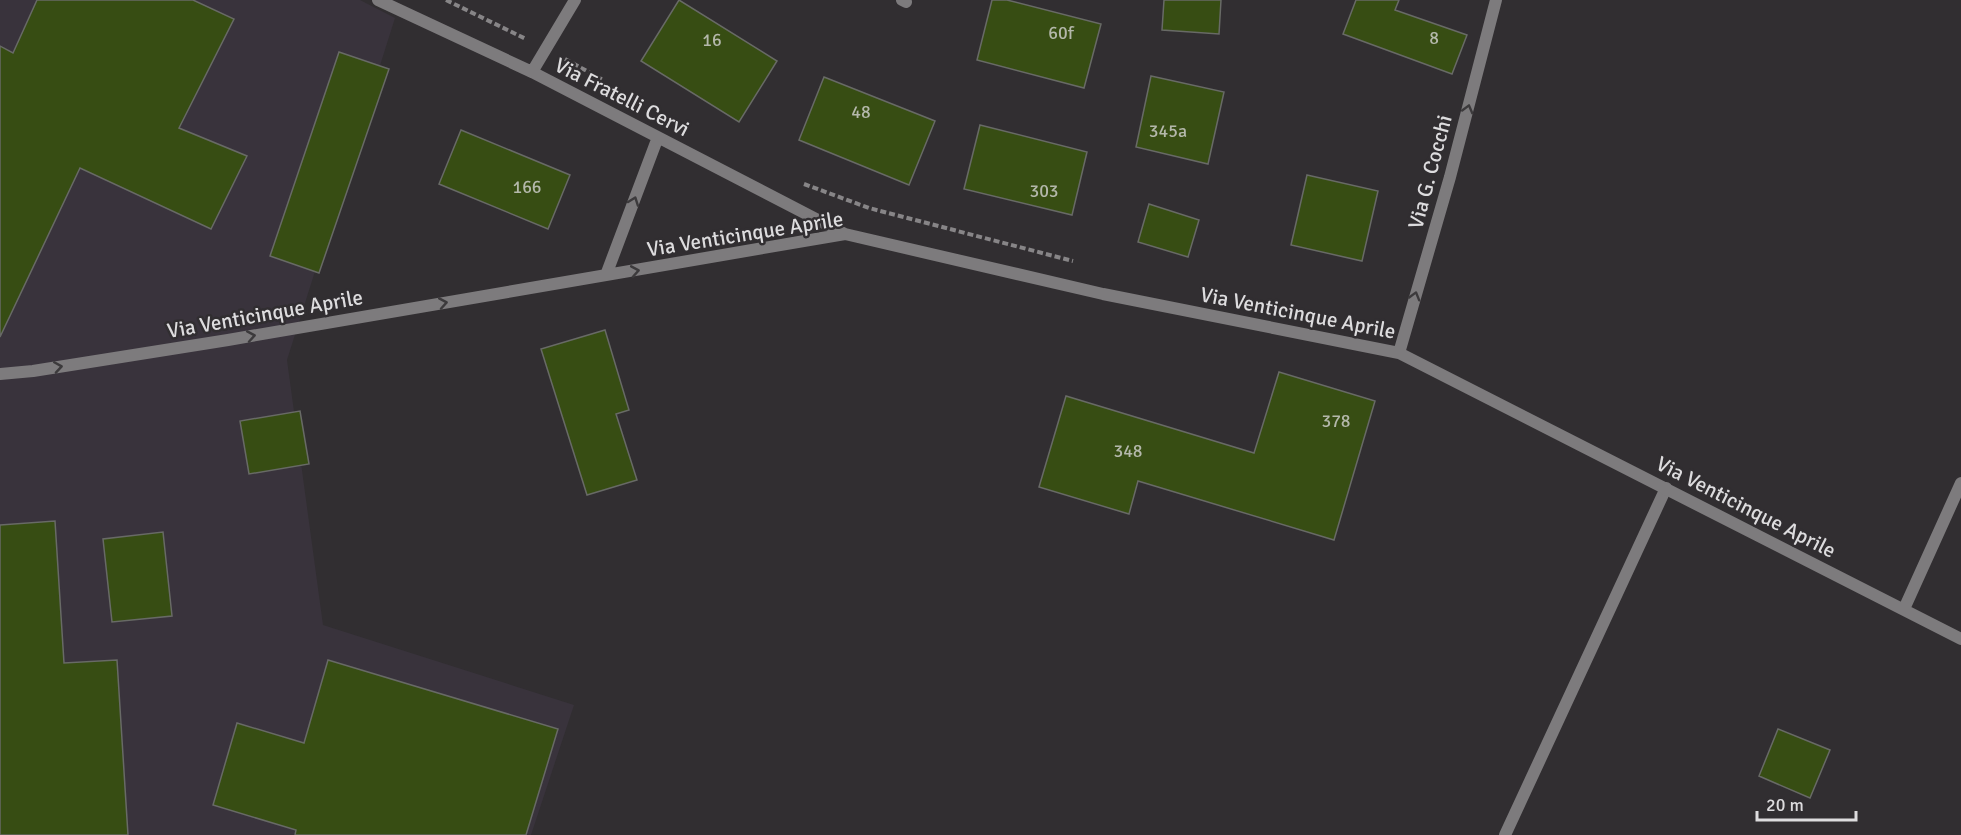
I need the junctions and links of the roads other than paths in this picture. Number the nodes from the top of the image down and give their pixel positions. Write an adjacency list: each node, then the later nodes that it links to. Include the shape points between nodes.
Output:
1 (378, 0): 4 (street, Via Fratelli Cervi)
2 (575, 0): 4 (street)
3 (1496, 0): 8 (street, Via G. Cocchi, one-way to 3)
4 (532, 72): 5 (street, Via Fratelli Cervi)
5 (658, 137): 6 (street, Via Fratelli Cervi); 7 (street, Via Venticinque Aprile, one-way to 5)
6 (845, 234): 7 (street, Via Venticinque Aprile, one-way to 6); 8 (street, Via Venticinque Aprile, via 1103,294)
7 (606, 276): 9 (street, Via Venticinque Aprile, one-way to 7)
8 (1399, 352): 11 (street, Via Venticinque Aprile)
9 (0, 374)
10 (1961, 483): 12 (street)
11 (1666, 488): 12 (street, Via Venticinque Aprile); 14 (street)
12 (1904, 609): 13 (street, Via Venticinque Aprile)
13 (1961, 639)
14 (1505, 835)

